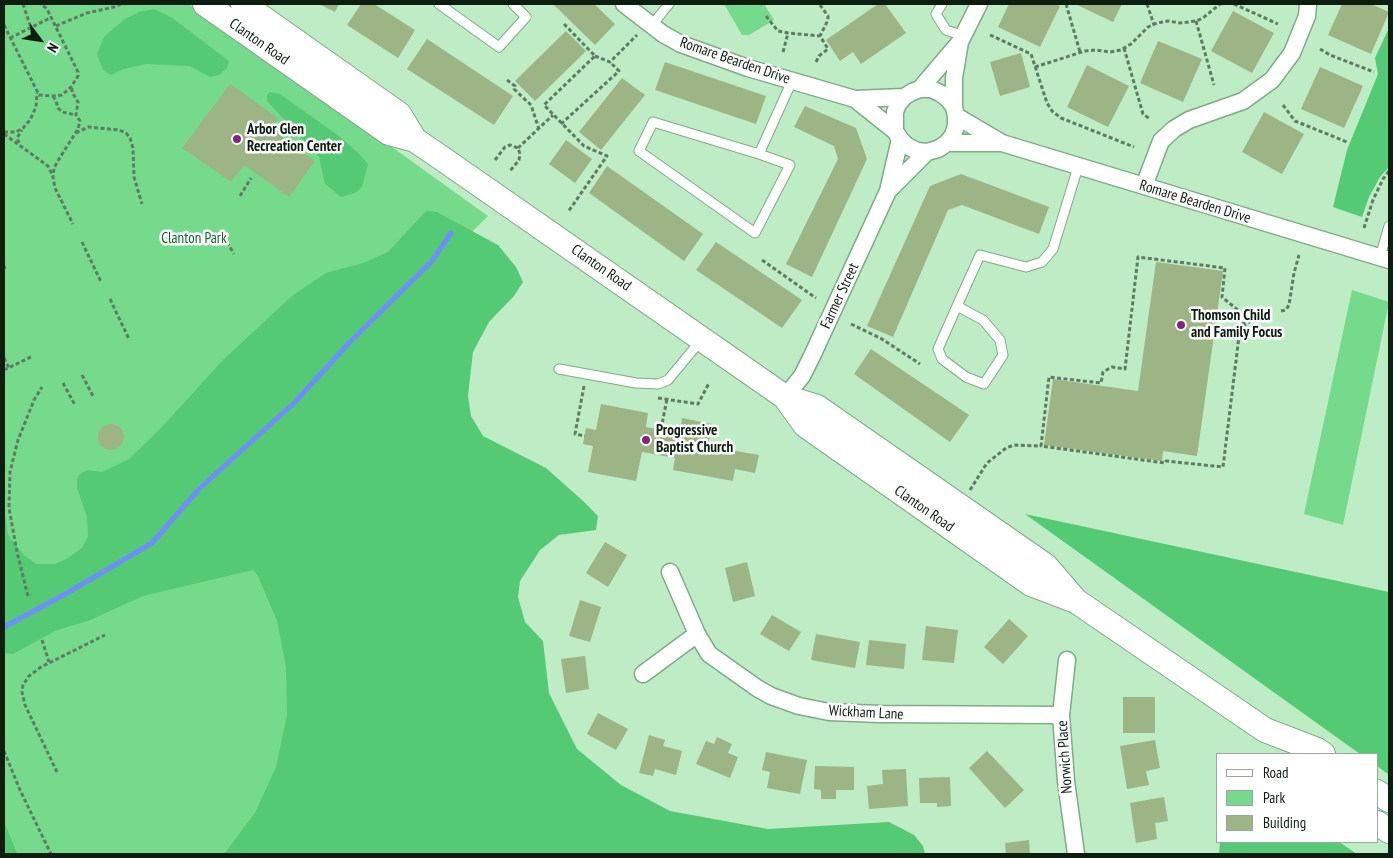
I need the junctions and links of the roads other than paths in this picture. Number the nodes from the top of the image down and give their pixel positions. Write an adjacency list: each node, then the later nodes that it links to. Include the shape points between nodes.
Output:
1 (205, 4): 9 (main road, Clanton Road)
2 (438, 4): 3 (lane, via 499,47 526,16)
3 (513, 4)
4 (624, 4): 10 (street, Romare Bearden Drive)
5 (669, 4): 10 (lane)
6 (942, 4): 11 (lane, via 936,14 946,30)
7 (1308, 4): 23 (street, via 1307,16 1292,53 1272,80 1243,101 1174,128 1161,141)
8 (976, 5): 11 (street)
9 (248, 12): 28 (main road, Clanton Road, via 398,114 415,140)
10 (647, 27): 12 (street, Romare Bearden Drive, via 681,44)
11 (962, 39): 13 (street); 16 (street, via 954,78)
12 (792, 81): 15 (street, Romare Bearden Drive); 21 (lane)
13 (920, 89): 14 (street); 16 (street, via 940,93)
14 (904, 97): 15 (street, Romare Bearden Drive); 17 (street, via 895,112)
15 (855, 99): 17 (street, Romare Bearden Drive)
16 (955, 111): 18 (street, via 956,126); 19 (street, Romare Bearden Drive)
17 (897, 135): 20 (street, via 907,146); 24 (street, Farmer Street)
18 (947, 143): 19 (street, Romare Bearden Drive); 20 (street)
19 (1002, 143): 22 (street, Romare Bearden Drive)
20 (927, 152): 24 (street, Farmer Street)
21 (759, 154): 21 (lane, via 790,165 755,233 639,151 654,122)
22 (1078, 167): 23 (street, Romare Bearden Drive); 27 (lane, via 1053,249 1042,262 1026,267 980,254)
23 (1144, 186): 26 (street, Romare Bearden Drive)
24 (888, 191): 30 (street, Farmer Street, via 812,356)
25 (1389, 226): 26 (lane)
26 (1384, 259)
27 (957, 306): 27 (lane, via 938,349 942,359 966,377 984,384 1003,355 1000,340 983,320)
28 (702, 339): 29 (lane, via 668,380 658,384); 30 (main road, Clanton Road)
29 (558, 369)
30 (786, 397): 36 (main road, Clanton Road, via 805,425 1031,584 1076,601)
31 (670, 572): 32 (street, Wickham Lane)
32 (697, 634): 34 (street); 35 (street, Wickham Lane, via 709,654 757,688 799,706 829,712 880,714)
33 (1067, 660): 35 (street, Norwich Place)
34 (643, 674)
35 (1061, 715): 43 (street, Norwich Place)
36 (1265, 730): 37 (main road, Clanton Road); 38 (main road, Clanton Road)
37 (1285, 753)
38 (1322, 753)
39 (1378, 793): 40 (main road)
40 (1389, 800)
41 (1378, 824): 42 (main road)
42 (1389, 832)
43 (1076, 854)

